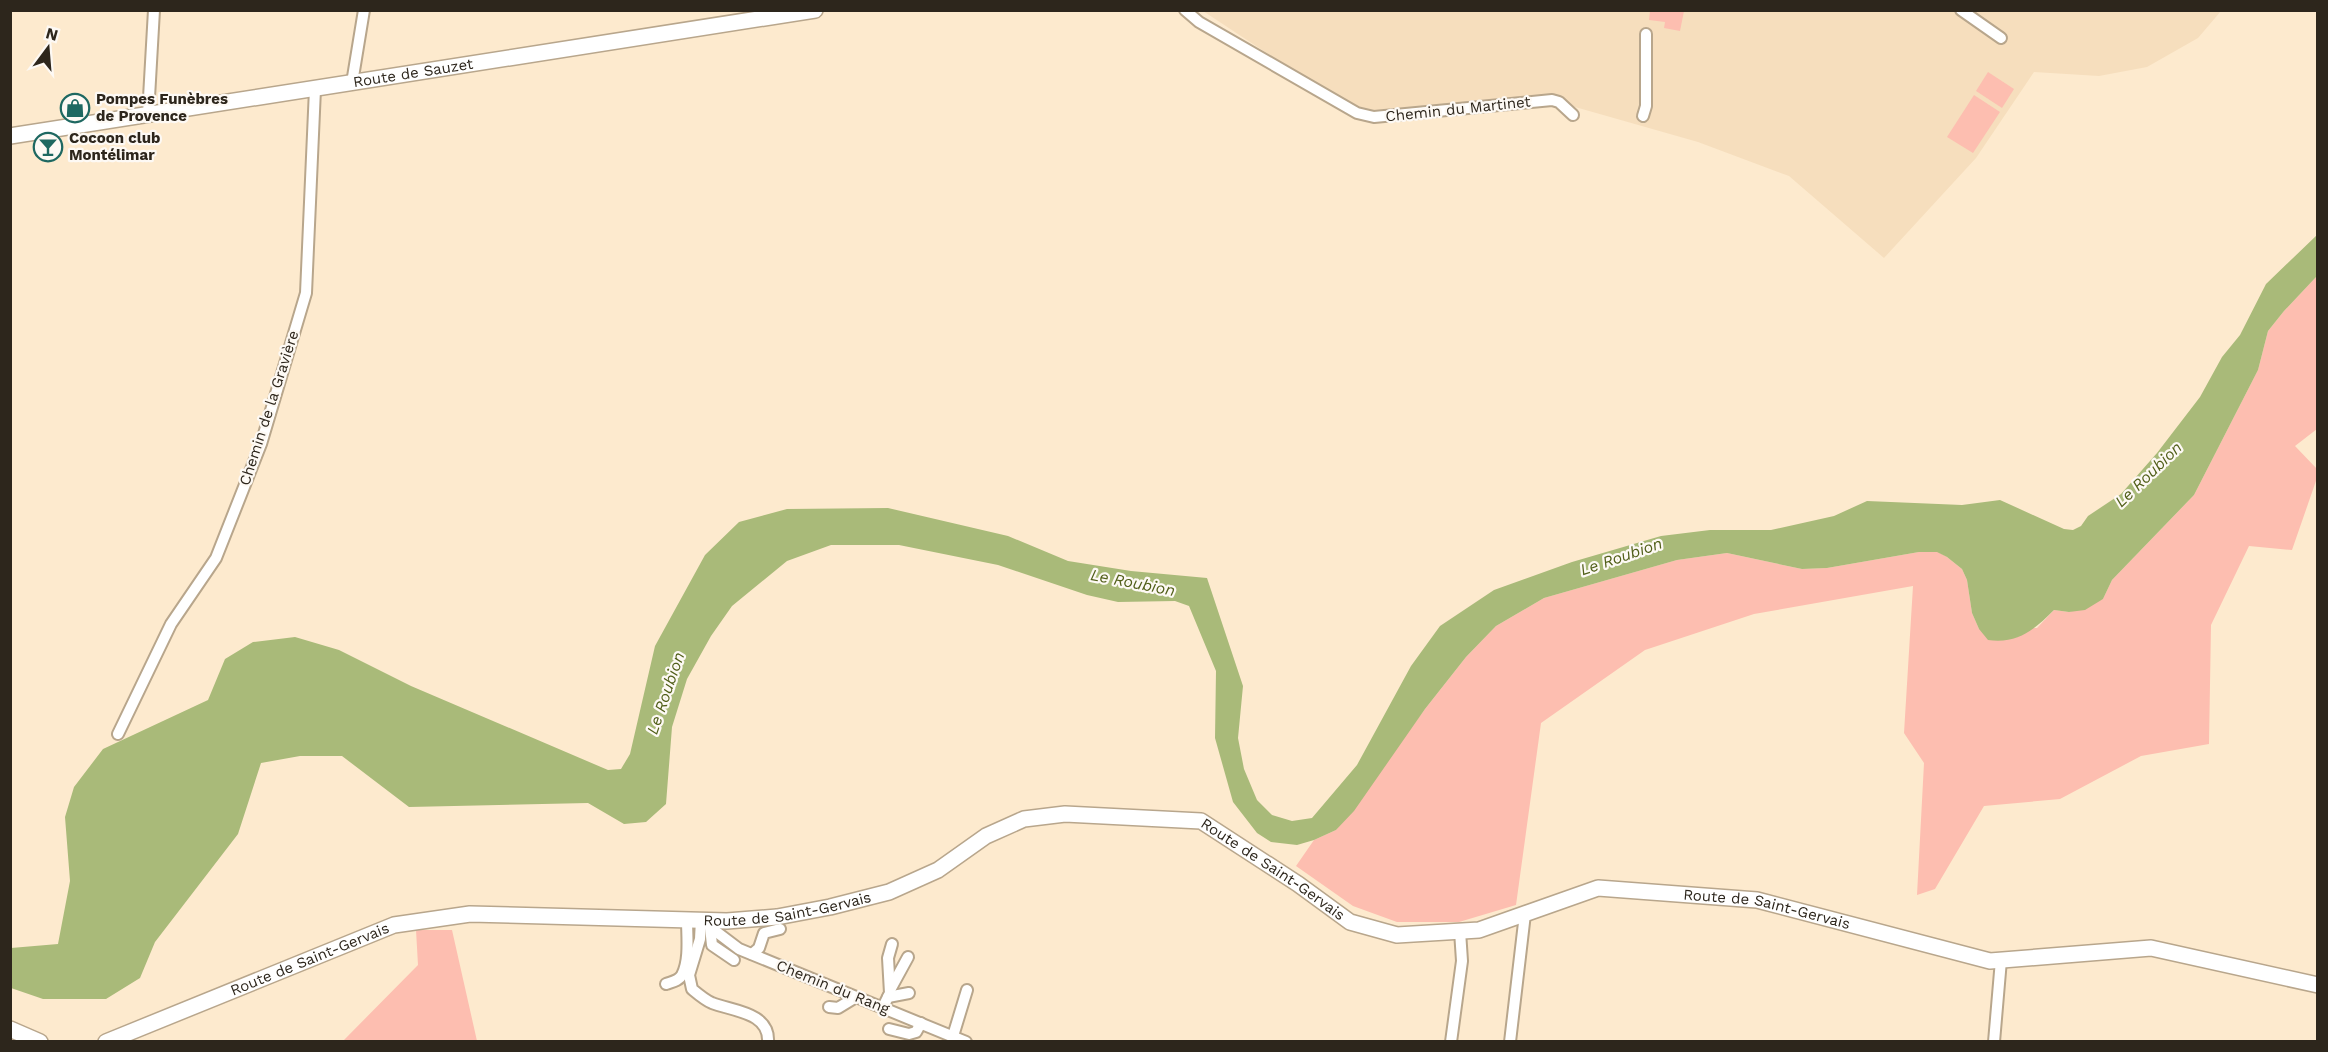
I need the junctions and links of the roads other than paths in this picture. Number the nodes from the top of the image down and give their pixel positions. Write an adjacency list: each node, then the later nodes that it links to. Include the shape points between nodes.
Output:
1 (154, 10): 10 (street)
2 (364, 10): 8 (street)
3 (816, 10): 8 (street, Route de Sauzet)
4 (1185, 10): 11 (street, Chemin du Martinet, via 1198,22 1357,113 1374,117 1551,100)
5 (1961, 10): 7 (street)
6 (1646, 34): 12 (street)
7 (2001, 38)
8 (352, 83): 9 (street, Route de Sauzet)
9 (315, 88): 10 (street, Route de Sauzet); 14 (street, Chemin de la Gravière, via 306,293 261,444 216,558 171,624)
10 (148, 115): 13 (street, Route de Sauzet)
11 (1573, 115)
12 (1643, 116)
13 (10, 136)
14 (118, 734)
15 (1525, 914): 18 (street, Route de Saint-Gervais, via 1479,930); 23 (street, Route de Saint-Gervais, via 1598,888 1757,900 1990,961); 40 (street)
16 (702, 922): 18 (street, Route de Saint-Gervais, via 777,917 889,892 938,870 986,836 1024,819 1065,814 1201,821 1350,922 1397,935); 20 (street, Chemin du Rang); 22 (street, via 712,945); 24 (street, via 682,975); 37 (street, Route de Saint-Gervais, via 470,914 394,925); 38 (street, via 689,975 692,989 710,1002 762,1022)
17 (780, 929): 20 (street, via 764,933 759,948)
18 (1460, 931): 39 (street, via 1462,961)
19 (892, 944): 27 (street, via 888,958)
20 (752, 954): 29 (street, Chemin du Rang)
21 (908, 957): 27 (street)
22 (734, 960)
23 (2001, 960): 25 (street, Route de Saint-Gervais, via 2151,948); 41 (street)
24 (666, 984)
25 (2318, 986)
26 (967, 990): 35 (street)
27 (889, 993): 28 (street); 31 (street)
28 (909, 993)
29 (856, 997): 30 (street, via 838,1008); 31 (street, Chemin du Rang)
30 (829, 1007)
31 (883, 1008): 32 (street, Chemin du Rang)
32 (921, 1023): 34 (street, via 916,1032 909,1034); 35 (street, Chemin du Rang)
33 (10, 1029): 36 (street)
34 (889, 1029)
35 (958, 1039)
36 (34, 1040)
37 (106, 1041)
38 (768, 1041)
39 (1451, 1041)
40 (1510, 1041)
41 (1994, 1041)

